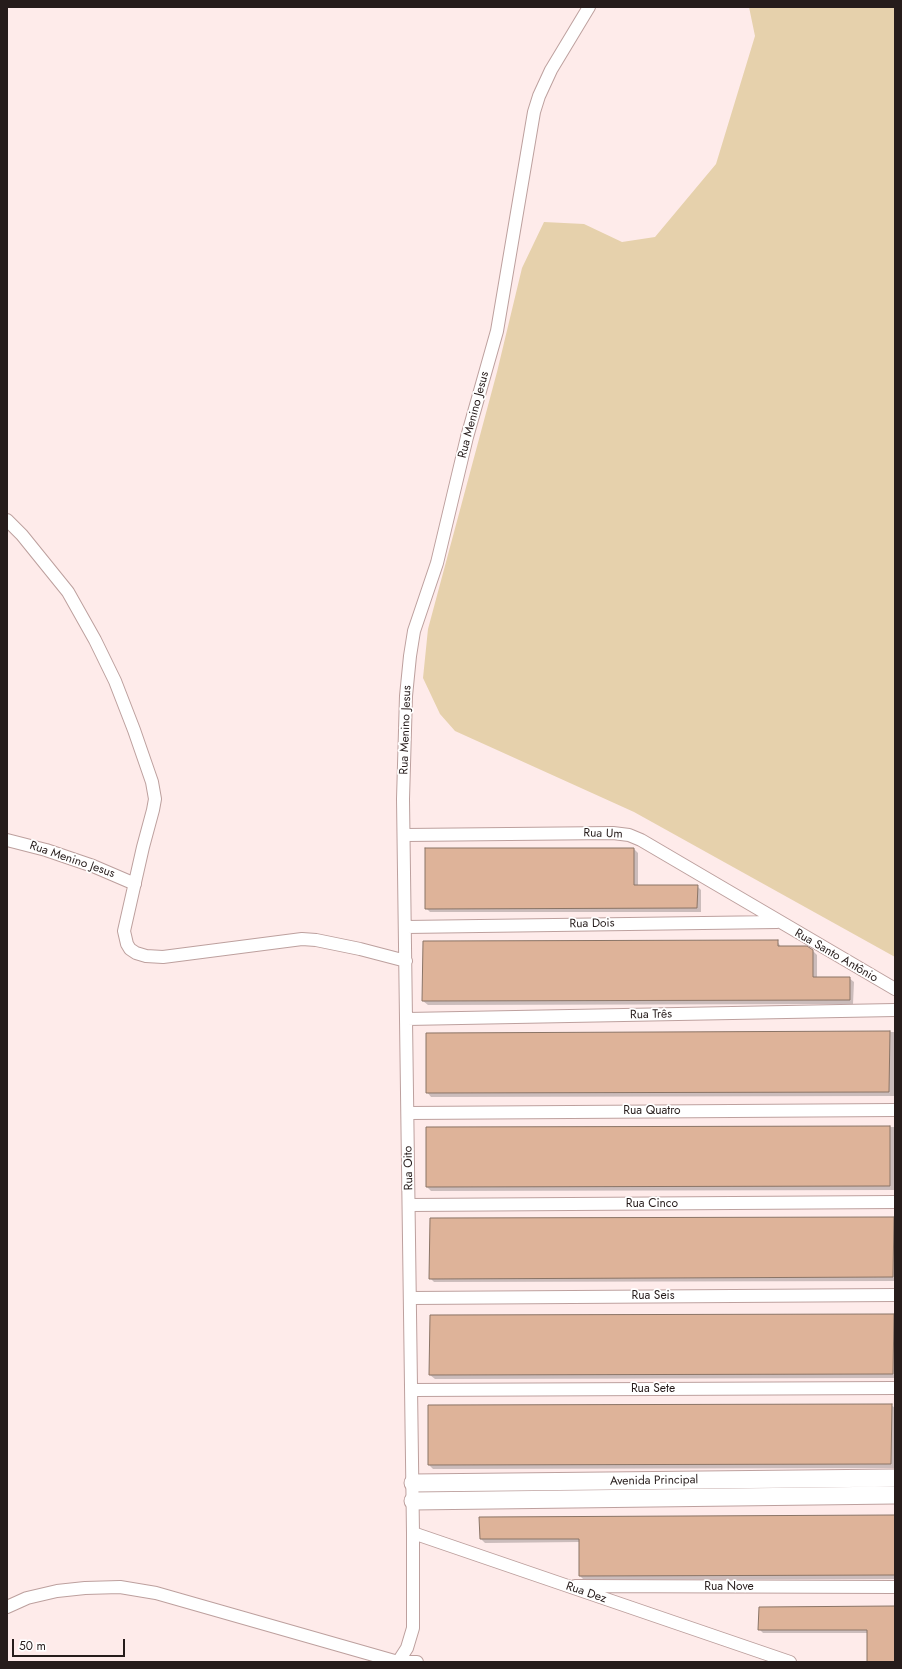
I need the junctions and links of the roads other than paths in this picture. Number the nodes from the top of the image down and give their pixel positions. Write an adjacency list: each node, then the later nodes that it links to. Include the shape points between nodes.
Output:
1 (589, 7): 3 (street, Rua Menino Jesus, via 551,70 534,112 492,352 482,380 437,563 414,631 406,696)
2 (7, 520): 5 (street, via 68,592 99,647 134,730 152,782 154,799)
3 (405, 835): 6 (street, Rua Um, via 625,834 641,840); 7 (street, Rua Oito)
4 (7, 840): 5 (street, Rua Menino Jesus, via 93,866)
5 (135, 884): 8 (street, via 124,938 130,949 146,956 182,955 302,939 354,947)
6 (778, 922): 7 (street, Rua Dois); 9 (street, Rua Santo Antônio)
7 (406, 927): 8 (street, Rua Oito)
8 (406, 961): 11 (street, Rua Oito)
9 (895, 989)
10 (895, 1010): 11 (street, Rua Três)
11 (407, 1019): 13 (street, Rua Oito)
12 (895, 1110): 13 (street, Rua Quatro)
13 (408, 1113): 15 (street, Rua Oito)
14 (895, 1202): 15 (street, Rua Cinco)
15 (410, 1205): 17 (street, Rua Oito)
16 (895, 1295): 17 (street, Rua Seis)
17 (411, 1298): 19 (street, Rua Oito)
18 (895, 1388): 19 (street, Rua Sete)
19 (412, 1390): 21 (street, Rua Oito)
20 (895, 1478): 21 (street, Avenida Principal)
21 (413, 1483): 23 (street, Rua Oito)
22 (895, 1495): 23 (street, Avenida Principal)
23 (413, 1501): 24 (street)
24 (413, 1533): 25 (street, Rua Dez); 28 (street, via 413,1628 407,1648)
25 (564, 1586): 26 (street, Rua Nove); 30 (street, Rua Dez)
26 (895, 1588)
27 (7, 1607): 28 (street, via 27,1598 57,1591 120,1587 156,1593)
28 (398, 1662): 29 (street)
29 (417, 1662)
30 (790, 1662)

